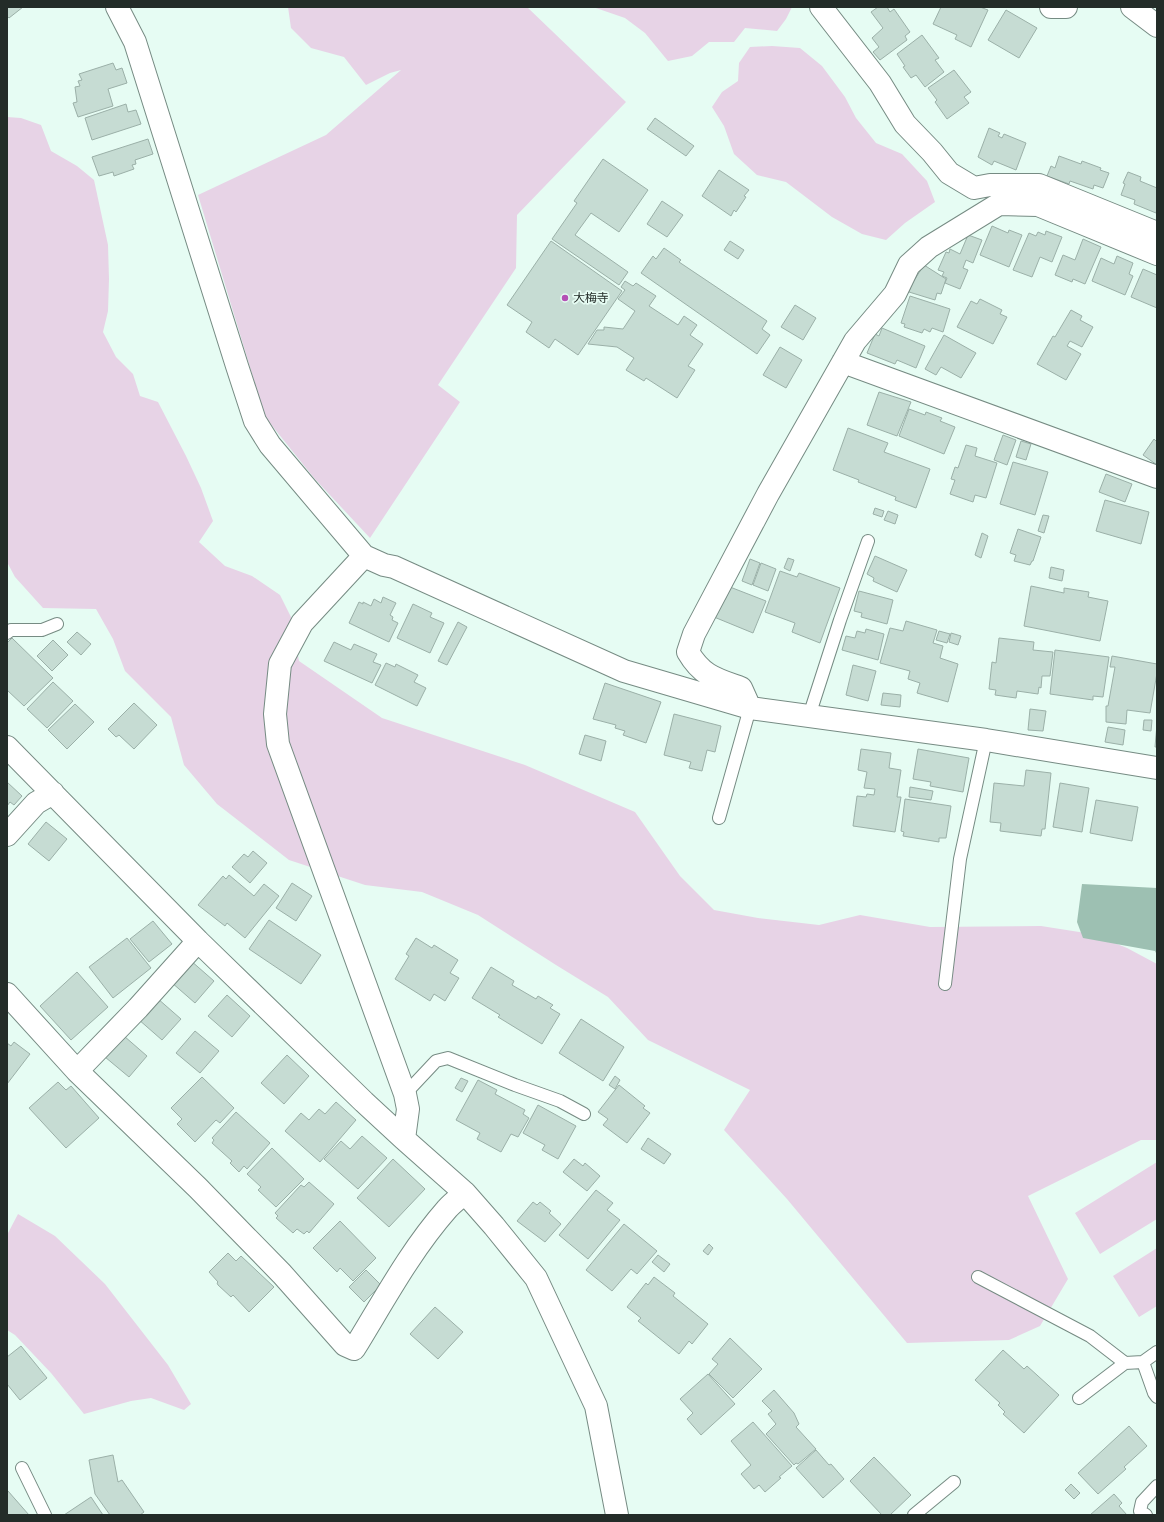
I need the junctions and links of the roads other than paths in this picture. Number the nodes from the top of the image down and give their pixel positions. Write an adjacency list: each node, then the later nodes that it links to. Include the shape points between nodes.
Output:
1 (117, 7): 12 (street, via 135,42 255,421 270,445)
2 (821, 7): 7 (street, via 880,83 905,124 949,173 974,188 990,185 1039,185)
3 (1051, 7): 4 (street)
4 (1066, 7)
5 (1132, 7): 6 (street)
6 (1157, 26)
7 (1157, 233)
8 (1157, 254): 9 (street, via 1038,205 998,204 928,247 909,265 895,294 855,341)
9 (843, 362): 10 (street); 15 (street, via 768,494 694,634 688,652 695,664 709,676 741,688)
10 (1157, 477)
11 (868, 541): 16 (lane)
12 (364, 556): 15 (street, via 394,567 624,671); 27 (street, via 302,623 280,664 275,714 278,744)
13 (58, 624): 14 (lane, via 42,630 11,630)
14 (7, 633)
15 (750, 708): 16 (street); 21 (lane)
16 (809, 716): 17 (street)
17 (986, 740): 19 (street); 24 (lane, via 960,859)
18 (7, 747): 20 (street)
19 (1157, 768)
20 (53, 793): 22 (street, via 36,803); 23 (street)
21 (719, 818)
22 (7, 835)
23 (198, 941): 26 (street); 29 (street)
24 (945, 984)
25 (7, 994): 26 (street)
26 (77, 1071): 30 (street, via 260,1251 345,1345 354,1349 428,1233 448,1207)
27 (405, 1094): 28 (lane, via 436,1061 448,1058 560,1101); 29 (street, via 408,1109)
28 (584, 1114)
29 (404, 1139): 30 (street)
30 (465, 1193): 41 (street, via 536,1278 596,1406)
31 (978, 1277): 34 (lane, via 1090,1336)
32 (1157, 1352): 33 (lane)
33 (1143, 1362): 34 (lane); 35 (lane)
34 (1125, 1363): 36 (lane)
35 (1157, 1397)
36 (1079, 1398)
37 (22, 1468): 40 (lane)
38 (954, 1482): 42 (lane)
39 (1157, 1486): 43 (lane, via 1142,1502 1140,1511)
40 (45, 1515)
41 (616, 1515)
42 (914, 1515)
43 (1146, 1515)

